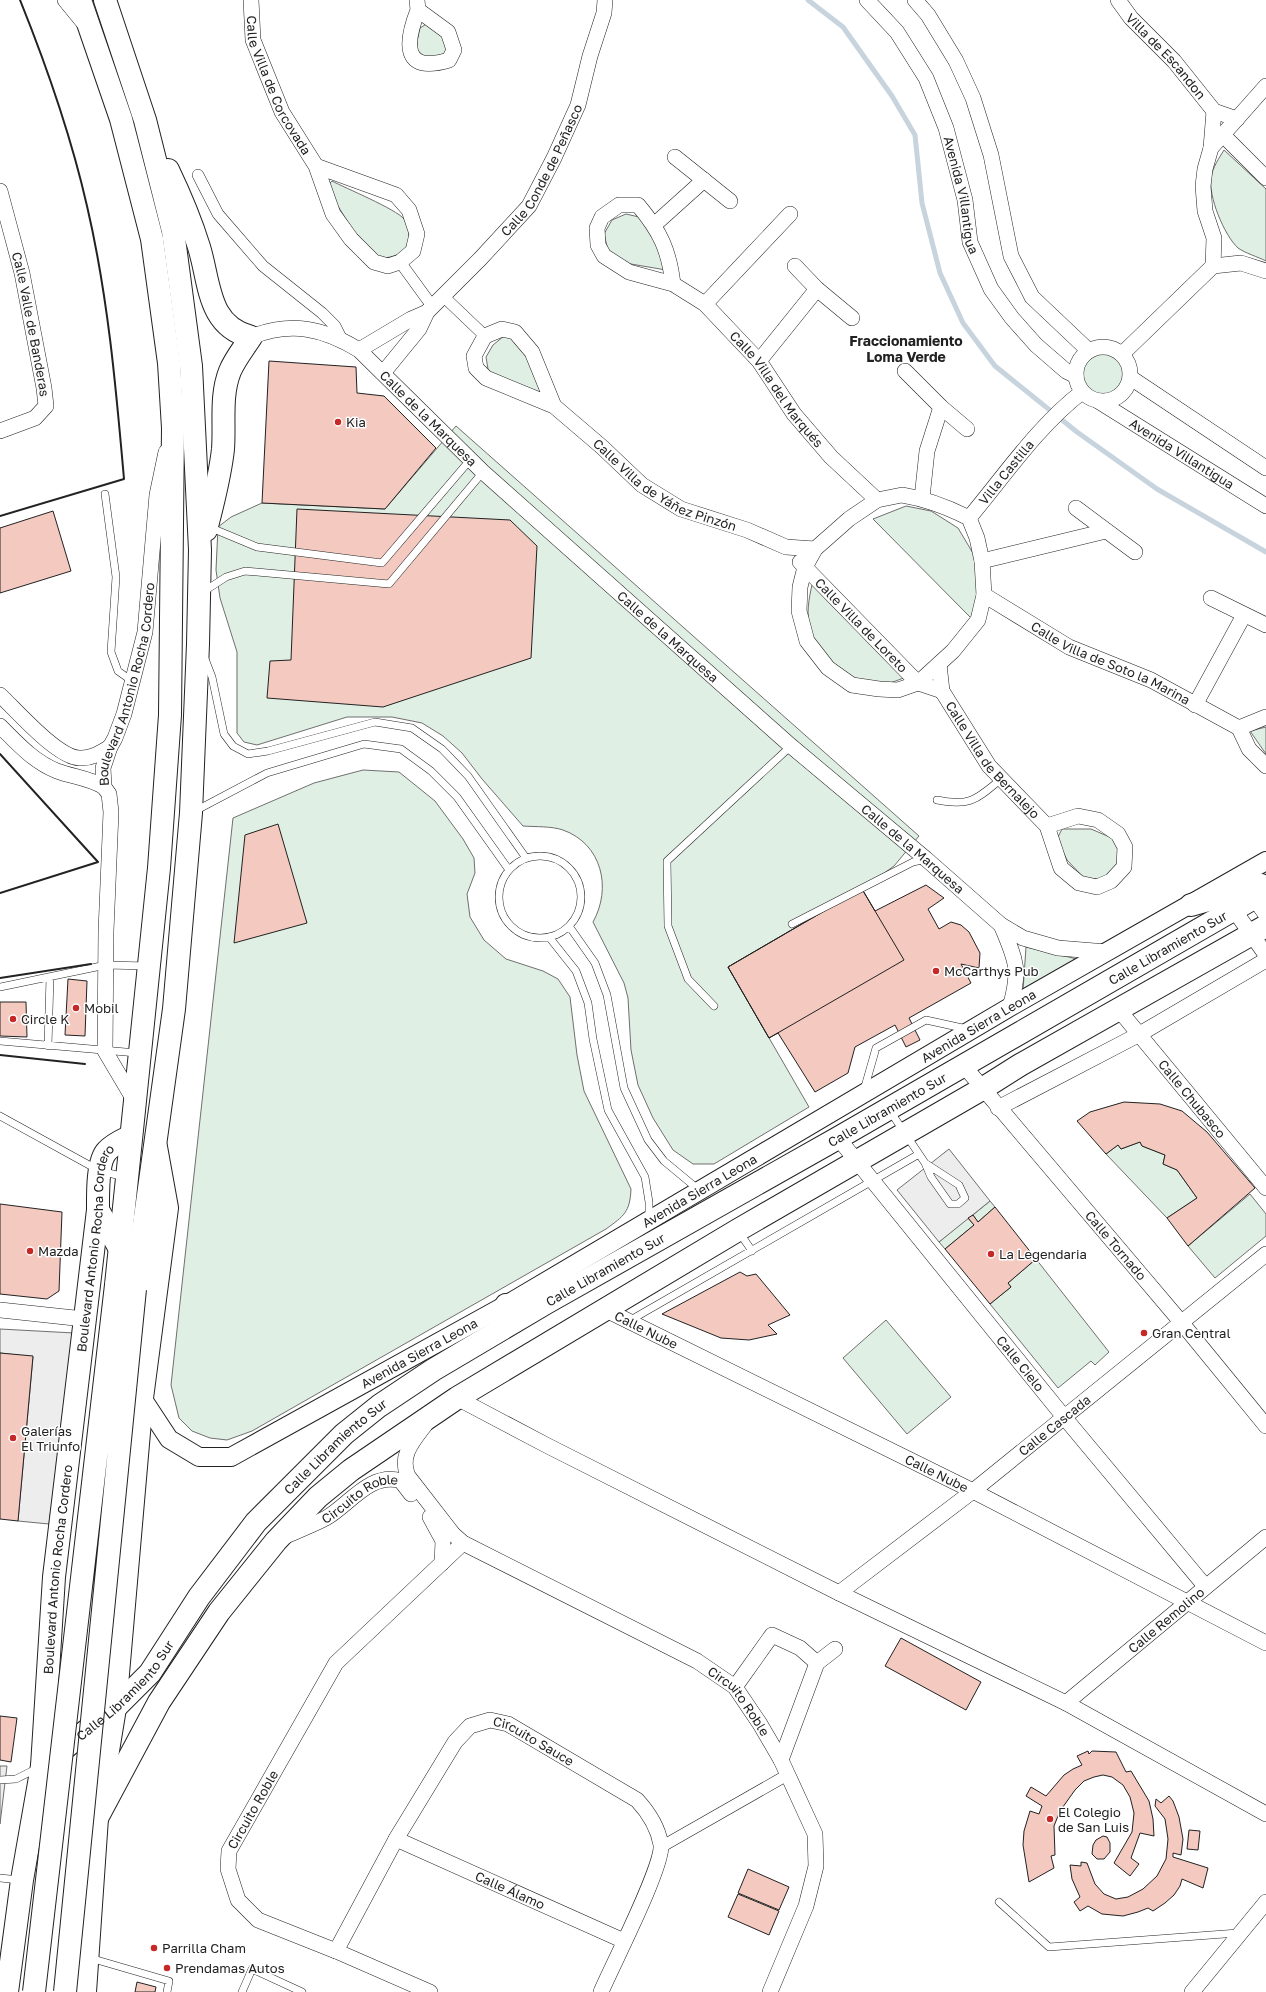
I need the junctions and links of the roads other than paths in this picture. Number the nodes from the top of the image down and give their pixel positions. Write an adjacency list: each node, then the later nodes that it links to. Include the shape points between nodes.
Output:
1 (65, 0): 9 (street)
2 (80, 0): 9 (main road)
3 (105, 0): 13 (main road)
4 (251, 0): 17 (street, Calle Villa de Corcovada, via 253,40 282,112)
5 (605, 0): 31 (street, Calle Conde de Peñasco, via 604,13 578,105 530,206)
6 (867, 0): 44 (street, Avenida Villantigua, via 897,32 926,78 946,128 965,200 970,242 991,289 1036,345 1066,372)
7 (915, 0): 39 (street, via 928,15 956,60 974,98 991,155 1010,256 1032,297)
8 (1118, 0): 11 (street, Villa de Escandon, via 1131,18 1174,61)
9 (91, 33): 50 (main road, via 121,119 152,239 168,364)
10 (1266, 86): 12 (street)
11 (1214, 111): 12 (street, Villa de Escandon); 15 (street, Villa de Escandon)
12 (1237, 119): 14 (street)
13 (145, 120): 36 (main road, via 187,214 218,313 234,331); 66 (main road, via 173,231 191,366)
14 (1223, 135): 15 (street); 19 (street)
15 (1211, 148): 27 (street, Villa de Escandon, via 1203,186 1205,211 1214,238)
16 (675, 157): 20 (street)
17 (316, 166): 25 (street, Calle Villa de Corcovada, via 333,214 351,239 374,262 388,266); 25 (street, Calle Villa de Corcovada, via 396,196 409,210 417,234 413,251)
18 (198, 175): 37 (street, Calle de la Marquesa, via 218,214 248,249 263,266 335,326)
19 (1266, 178)
20 (704, 180): 22 (street); 24 (street)
21 (0, 191): 52 (street, Calle Valle de Banderas, via 22,272 46,406 35,418)
22 (730, 201)
23 (790, 214): 32 (street)
24 (654, 225): 29 (street, Calle Villa del Marqués, via 666,250); 29 (street, Calle Villa del Marqués, via 638,205 619,205 602,217 596,228 598,245 604,256 629,272)
25 (400, 262): 33 (street)
26 (795, 266): 30 (street)
27 (1213, 266): 28 (street, via 1241,263); 40 (street)
28 (1266, 271)
29 (673, 284): 32 (street, Calle Villa del Marqués)
30 (817, 289): 34 (street); 41 (street)
31 (443, 296): 33 (street, Calle Conde de Peñasco); 35 (street)
32 (705, 304): 41 (street, Calle Villa del Marqués)
33 (430, 309): 38 (street, Calle Conde de Peñasco); 43 (street, Calle Conde de Peñasco, via 420,329)
34 (852, 318)
35 (485, 336): 48 (street, Calle Villa de Yáñez Pinzón, via 502,329 515,332 532,352); 48 (street, Calle Villa de Yáñez Pinzón, via 474,356 476,368 486,378)
36 (251, 337): 37 (street, Calle de la Marquesa, via 281,328 301,328); 62 (main road, via 230,371 226,387 223,407 223,448)
37 (342, 340): 38 (street, Calle de la Marquesa)
38 (359, 350): 43 (street, Calle de la Marquesa)
39 (1088, 350): 40 (street, via 1100,346 1112,347); 44 (street, via 1078,361)
40 (1122, 354): 45 (street, via 1131,369)
41 (759, 361): 58 (street, Calle Villa del Marqués, via 794,414 831,457)
42 (905, 371): 49 (street)
43 (383, 372): 53 (street, Calle de la Marquesa)
44 (1076, 376): 46 (street)
45 (1130, 378): 47 (street, via 1122,394 1115,399); 54 (street)
46 (1082, 392): 47 (street); 61 (street, Villa Castilla, via 1044,428)
47 (1098, 401): 59 (street, Avenida Villantigua)
48 (554, 406): 64 (street, Calle Villa de Yáñez Pinzón, via 649,489 681,509 747,530)
49 (941, 407): 51 (street); 57 (street, via 927,451)
50 (173, 428): 77 (street, Boulevard Antonio Rocha Cordero, via 157,495 145,632); 109 (main road, via 170,715 159,868)
51 (967, 429)
52 (0, 431)
53 (470, 460): 55 (street, Calle de la Marquesa); 62 (lane, via 382,563 257,547)
54 (1266, 468)
55 (483, 472): 70 (lane, via 389,584 244,571); 86 (street, Calle de la Marquesa)
56 (105, 494): 77 (lane, via 116,577 111,652 118,672)
57 (922, 498): 58 (street, via 902,495); 61 (street, via 945,505)
58 (877, 500): 65 (street, via 849,519)
59 (1266, 506)
60 (1076, 508): 63 (street)
61 (969, 518): 68 (street)
62 (207, 527): 66 (main road)
63 (1106, 531): 67 (street); 68 (street)
64 (786, 547): 65 (street, Calle Villa de Yáñez Pinzón); 69 (street, Calle Villa de Yáñez Pinzón)
65 (814, 549): 69 (street)
66 (200, 550): 70 (main road)
67 (1135, 552)
68 (982, 561): 71 (street)
69 (805, 567): 78 (street, Calle Villa de Loreto); 78 (street, via 800,586 799,611 808,641 828,668 852,685 898,690)
70 (199, 594): 75 (main road)
71 (984, 595): 76 (street, via 978,620); 81 (street, Calle Villa de Soto la Marina, via 1069,647 1151,680)
72 (1212, 598): 73 (street)
73 (1244, 615): 74 (street); 81 (street)
74 (1266, 625)
75 (198, 644): 91 (main road); 93 (lane, via 212,677 224,734 233,746 248,754 268,751 375,722 412,728 442,749 468,776)
76 (939, 664): 78 (street); 79 (street, Calle Villa de Bernalejo)
77 (132, 682): 85 (street, Boulevard Antonio Rocha Cordero, via 124,714)
78 (918, 683): 79 (street, Calle Villa de Bernalejo)
79 (942, 691): 88 (street, Calle Villa de Bernalejo, via 989,766)
80 (0, 695): 85 (street, via 51,744 70,756 87,758 99,754)
81 (1195, 705): 84 (street, Calle Villa de Soto la Marina)
82 (1266, 717): 84 (street)
83 (0, 726): 89 (street, via 30,756 44,765 94,781)
84 (1239, 728): 87 (street, via 1249,749)
85 (110, 746): 89 (street, Boulevard Antonio Rocha Cordero, via 103,768)
86 (791, 746): 94 (street, Calle de la Marquesa); 112 (lane, via 667,861 668,926 688,979)
87 (1266, 766)
88 (1001, 779): 90 (lane, via 975,800 953,804); 92 (street, Calle Villa de Bernalejo)
89 (104, 787): 108 (street, Boulevard Antonio Rocha Cordero, via 109,794 111,812)
90 (936, 800)
91 (191, 813): 96 (lane, via 267,773 364,744 401,749 431,771 457,797); 131 (main road, via 174,1009)
92 (1047, 826): 92 (street, Calle Villa de Bernalejo, via 1078,816 1098,820 1118,834 1125,847 1124,867 1111,880 1097,887 1079,883 1061,868)
93 (526, 858): 96 (lane); 102 (lane, via 536,855 556,858 572,870 578,879 582,897 578,915)
94 (926, 859): 100 (lane, via 913,862); 101 (street, Calle de la Marquesa)
95 (1266, 861): 98 (street, Avenida Sierra Leona)
96 (509, 870): 104 (lane, via 503,878 499,893 505,918 515,930 529,937)
97 (1263, 897): 98 (main road); 99 (main road, Calle Libramiento Sur)
98 (1191, 905): 105 (street, Avenida Sierra Leona)
99 (1234, 910): 103 (street); 121 (main road, Calle Libramiento Sur)
100 (792, 924)
101 (1001, 925): 105 (street, Calle de la Marquesa, via 1023,938 1058,948); 113 (street, Calle de la Marquesa, via 1012,949 1017,970 1016,988)
102 (569, 926): 104 (lane, via 559,934); 139 (lane, via 595,963 607,995 624,1088 648,1140 664,1161)
103 (1258, 930): 106 (street); 114 (main road, Calle Libramiento Sur)
104 (549, 937): 141 (lane, via 576,972 588,1003 608,1110 645,1177)
105 (1108, 952): 113 (street, Avenida Sierra Leona)
106 (1266, 955)
107 (1266, 960): 116 (street)
108 (106, 966): 109 (lane); 110 (lane); 119 (street, Boulevard Antonio Rocha Cordero)
109 (148, 966): 120 (main road)
110 (50, 977): 111 (lane); 118 (lane)
111 (0, 987)
112 (714, 1006)
113 (1010, 1007): 115 (street, Avenida Sierra Leona)
114 (1119, 1010): 116 (street, Calle Chubasco); 122 (main road, Calle Libramiento Sur)
115 (972, 1030): 123 (street, Avenida Sierra Leona); 123 (lane, via 926,1020 876,1048)
116 (1138, 1035): 125 (street); 138 (street, Calle Chubasco)
117 (0, 1041): 118 (lane)
118 (48, 1046): 119 (lane)
119 (105, 1051): 120 (lane); 124 (street)
120 (139, 1053): 124 (main road)
121 (964, 1066): 122 (street, Calle Tornado); 126 (main road, Calle Libramiento Sur)
122 (982, 1089): 125 (street, Calle Tornado); 128 (main road, Calle Libramiento Sur)
123 (862, 1094): 139 (street, Avenida Sierra Leona)
124 (134, 1100): 129 (main road)
125 (998, 1108): 153 (street, Calle Tornado)
126 (888, 1109): 128 (lane); 130 (main road, Calle Libramiento Sur)
127 (0, 1116): 135 (lane)
128 (905, 1133): 132 (lane); 133 (main road, Calle Libramiento Sur)
129 (131, 1136): 135 (main road, Boulevard Antonio Rocha Cordero, via 105,1152); 136 (main road)
130 (838, 1138): 133 (street, Calle Cielo); 147 (main road, Calle Libramiento Sur)
131 (156, 1146): 146 (main road); 154 (main road, via 167,1208)
132 (920, 1154): 134 (lane); 137 (lane)
133 (856, 1161): 137 (street, Calle Cielo); 142 (main road, Calle Libramiento Sur)
134 (926, 1162): 134 (lane, via 931,1177 950,1204 958,1204 965,1198 959,1185)
135 (100, 1171): 136 (lane); 140 (main road, Boulevard Antonio Rocha Cordero)
136 (127, 1177): 143 (main road)
137 (873, 1182): 144 (lane); 157 (street, Calle Cielo)
138 (1266, 1188)
139 (700, 1190): 141 (street, Avenida Sierra Leona)
140 (98, 1210): 143 (main road); 151 (main road, Boulevard Antonio Rocha Cordero)
141 (650, 1219): 148 (street, Avenida Sierra Leona)
142 (738, 1230): 144 (lane); 149 (main road, Calle Libramiento Sur)
143 (120, 1249): 146 (main road)
144 (752, 1251): 152 (lane)
145 (1266, 1254): 153 (street, Calle Cascada)
146 (125, 1287): 191 (main road, bridge); 192 (main road, bridge)
147 (546, 1303): 148 (main road); 173 (main road, Calle Libramiento Sur, via 433,1370 379,1406 344,1434 256,1522 199,1597 150,1673)
148 (506, 1305): 154 (street, Avenida Sierra Leona, via 231,1457 199,1457 169,1439)
149 (604, 1309): 152 (street, Calle Nube); 155 (main road, Calle Libramiento Sur)
150 (0, 1310): 151 (street)
151 (84, 1319): 175 (main road, Boulevard Antonio Rocha Cordero, via 54,1577)
152 (629, 1321): 160 (street, Calle Nube)
153 (1181, 1322): 157 (street, Calle Cascada); 158 (street, Calle Tornado)
154 (142, 1398): 173 (main road)
155 (457, 1398): 156 (main road, Calle Libramiento Sur); 166 (street)
156 (432, 1415): 159 (street, Circuito Roble, via 407,1450); 162 (main road, Calle Libramiento Sur, via 351,1470 318,1497)
157 (1064, 1417): 160 (street, Calle Cascada); 165 (street, Calle Cielo)
158 (1266, 1426)
159 (404, 1479): 162 (street, Circuito Roble, via 376,1482 326,1518); 163 (street, Circuito Roble); 164 (street, Circuito Roble, via 437,1527 443,1541)
160 (973, 1491): 166 (street, Calle Cascada); 167 (street, Calle Nube)
161 (1266, 1537): 165 (street, Calle Remolino)
162 (276, 1541): 179 (main road, Calle Libramiento Sur, via 219,1612 159,1702)
163 (463, 1543): 164 (street, Circuito Roble); 171 (street, Circuito Roble, via 697,1661)
164 (442, 1563): 188 (street, Circuito Roble, via 336,1663 229,1851 228,1869 238,1900 258,1920)
165 (1206, 1586): 167 (street, Calle Remolino)
166 (839, 1593): 172 (street)
167 (1186, 1602): 168 (street, Calle Nube); 172 (street, Calle Remolino)
168 (1266, 1643)
169 (835, 1649): 170 (street)
170 (817, 1663): 171 (street, via 800,1648 772,1635); 174 (street)
171 (735, 1687): 174 (street, Circuito Roble)
172 (1066, 1702): 178 (street)
173 (115, 1708): 175 (main road, Calle Libramiento Sur); 179 (main road)
174 (781, 1760): 176 (street, Circuito Roble)
175 (42, 1766): 177 (lane, via 16,1779); 183 (main road, Boulevard Antonio Rocha Cordero)
176 (788, 1774): 181 (street); 200 (street, Circuito Roble, via 815,1834 816,1866 806,1906)
177 (0, 1780)
178 (1266, 1814)
179 (97, 1818): 189 (main road)
180 (396, 1839): 181 (street, Circuito Sauce, via 455,1742 470,1726 490,1720 508,1724 637,1800 656,1827); 187 (street, Calle Álamo); 188 (street, Circuito Sauce)
181 (661, 1847): 187 (street, Circuito Sauce, via 655,1872)
182 (0, 1878): 183 (lane)
183 (22, 1880): 190 (main road, Boulevard Antonio Rocha Cordero)
184 (1000, 1902): 186 (lane, via 1049,1947)
185 (1266, 1902): 186 (street)
186 (1240, 1933): 201 (street)
187 (624, 1941): 199 (street, Circuito Sauce)
188 (336, 1951): 198 (street, Circuito Roble)
189 (88, 1957): 193 (main road); 194 (main road); 195 (lane, via 169,1981)
190 (8, 1986)
191 (34, 1992)
192 (65, 1992)
193 (79, 1992)
194 (85, 1992)
195 (167, 1992)
196 (242, 1992): 197 (lane, via 252,1969)
197 (302, 1992)
198 (430, 1992)
199 (601, 1992)
200 (770, 1992)
201 (1192, 1992)

